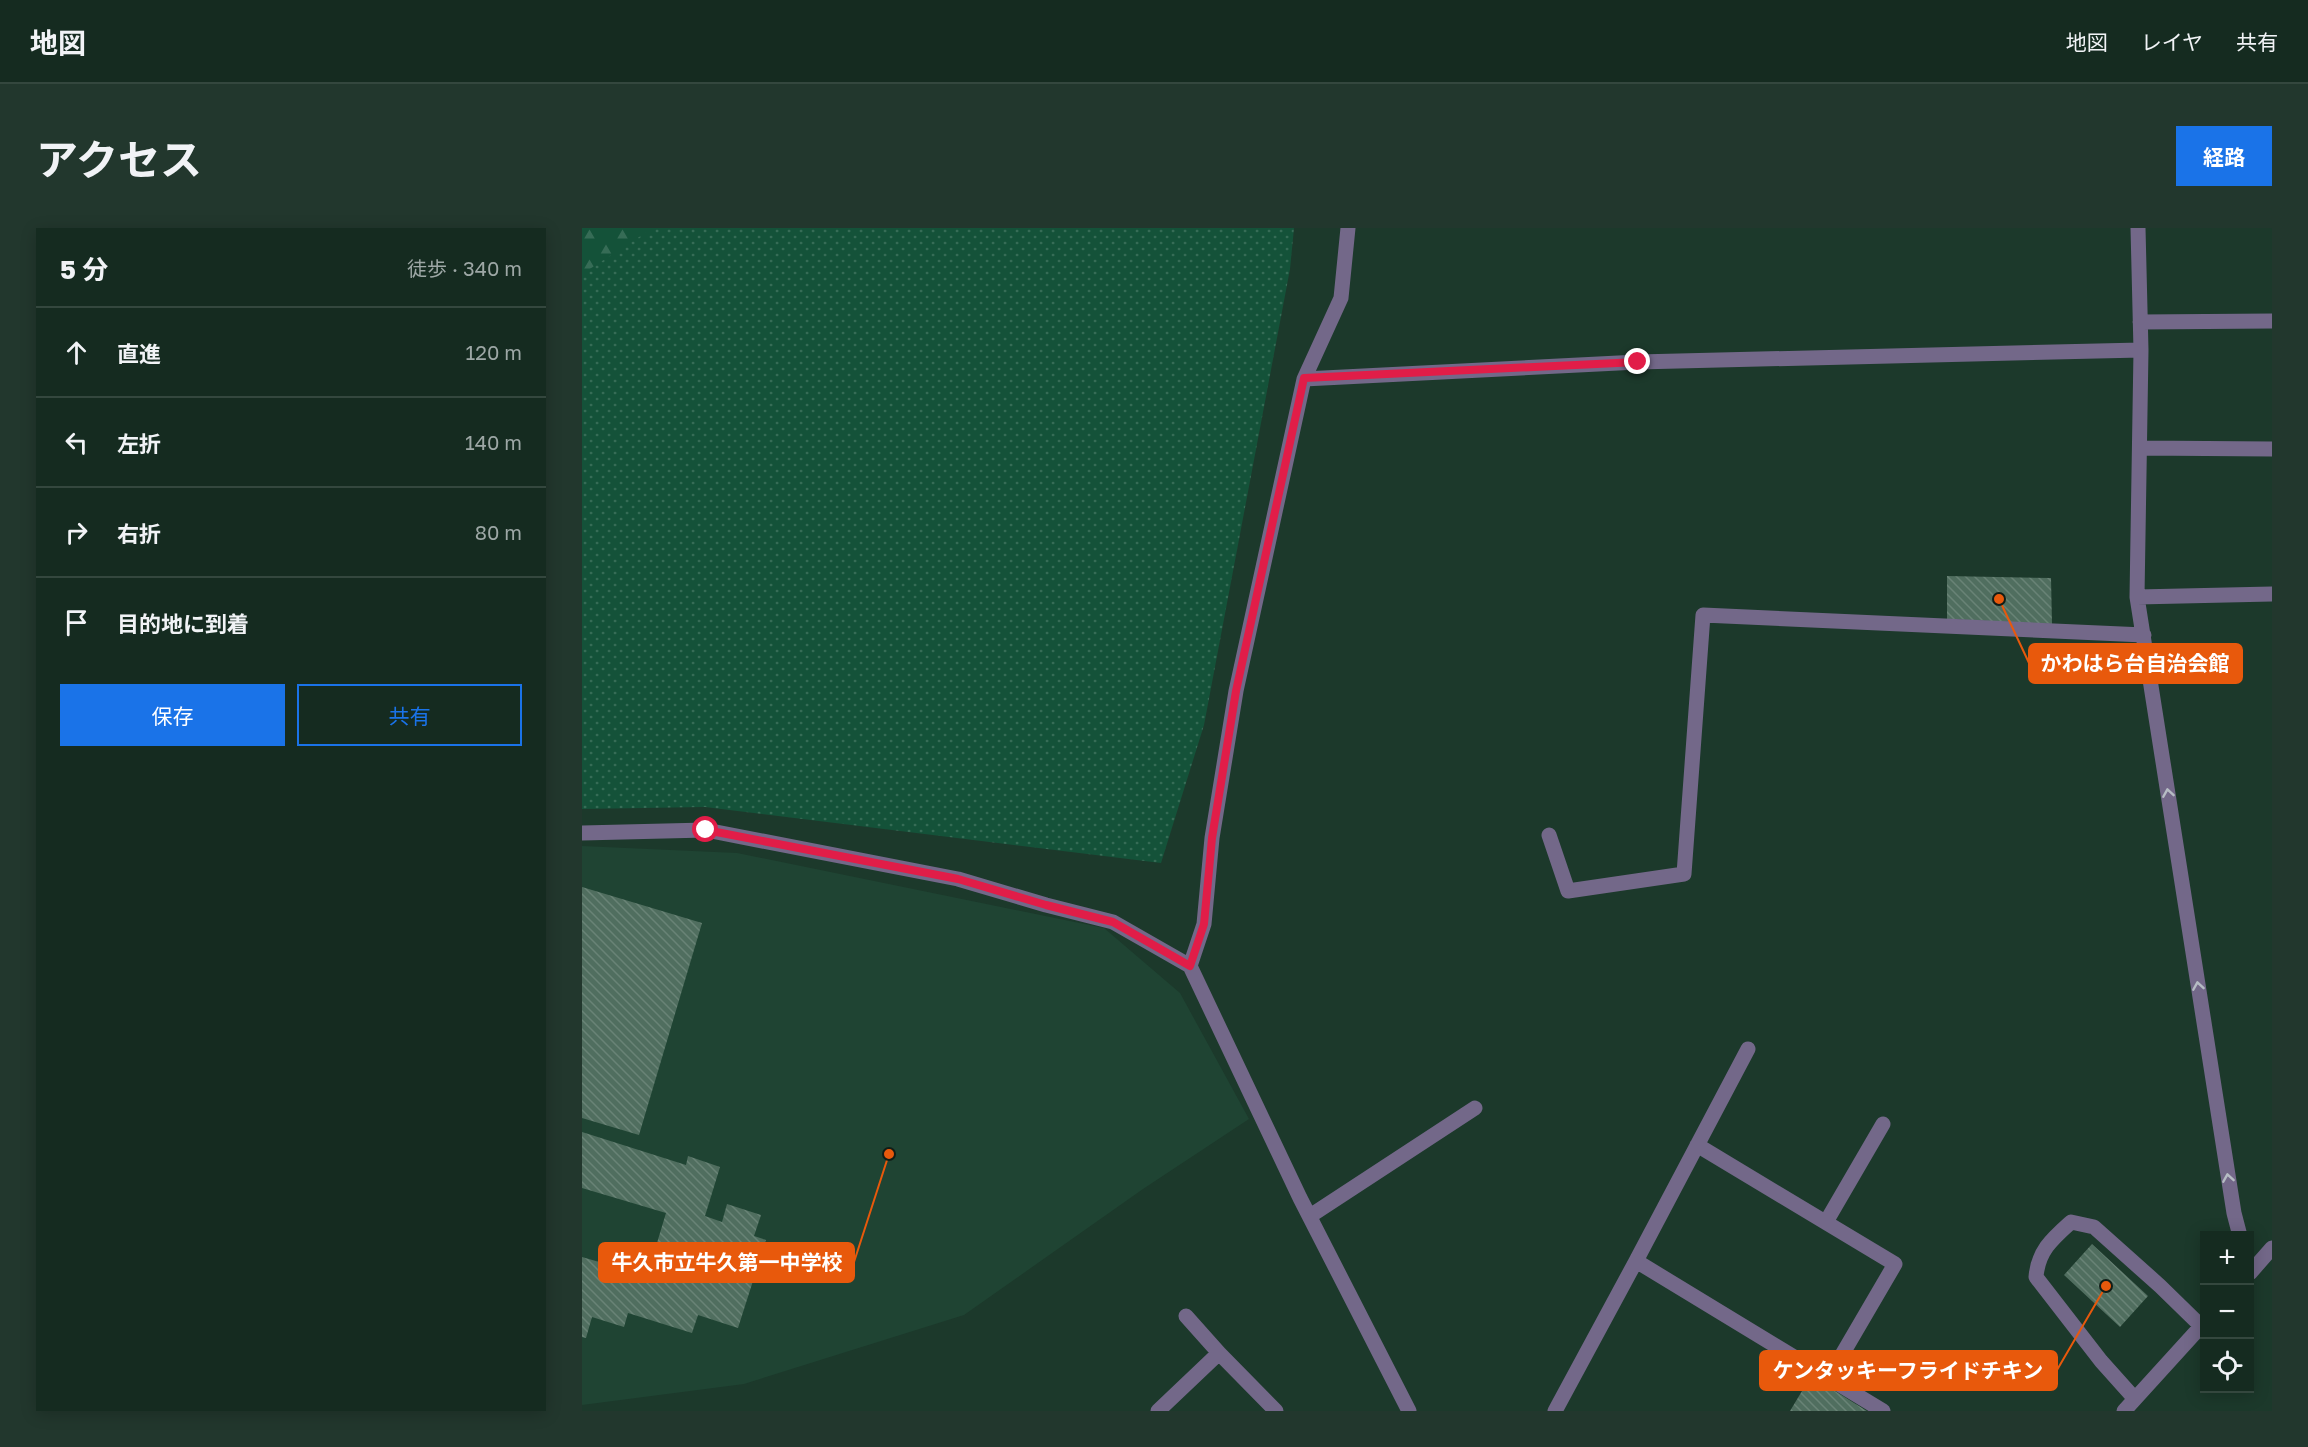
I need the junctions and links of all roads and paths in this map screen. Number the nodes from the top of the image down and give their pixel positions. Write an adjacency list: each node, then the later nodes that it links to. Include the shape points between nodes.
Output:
1 (1348, 228): 6 (street, via 1341,298)
2 (2138, 228): 4 (street)
3 (2272, 321): 4 (street)
4 (2140, 322): 5 (street)
5 (2141, 350): 6 (street, via 1638,362); 7 (street)
6 (1304, 378): 14 (street, via 1236,691 1212,838 1204,924)
7 (2140, 448): 8 (street); 10 (street)
8 (2272, 449)
9 (2272, 594): 10 (street)
10 (2137, 597): 11 (street)
11 (2144, 636): 13 (street, via 1703,615 1684,874 1568,891); 21 (street, one-way to 11)
12 (582, 833): 14 (street, via 706,830 958,879 1113,922)
13 (1548, 835)
14 (1190, 966): 19 (street)
15 (1748, 1049): 18 (street)
16 (1475, 1108): 19 (street)
17 (1882, 1124): 20 (street)
18 (1697, 1145): 20 (street); 23 (street)
19 (1310, 1216): 33 (street)
20 (1826, 1222): 29 (street, via 1895,1264)
21 (2239, 1231)
22 (2272, 1248): 24 (street)
23 (1636, 1261): 29 (street); 34 (street)
24 (2254, 1268)
25 (1186, 1316): 28 (street)
26 (2200, 1322): 30 (street, via 2094,1227 2071,1222 2051,1240 2038,1261 2036,1277)
27 (2200, 1328): 30 (street)
28 (1219, 1353): 31 (street); 32 (street)
29 (1829, 1377): 35 (street)
30 (2135, 1399): 36 (street)
31 (1158, 1411)
32 (1276, 1411)
33 (1409, 1411)
34 (1555, 1411)
35 (1883, 1411)
36 (2124, 1411)

